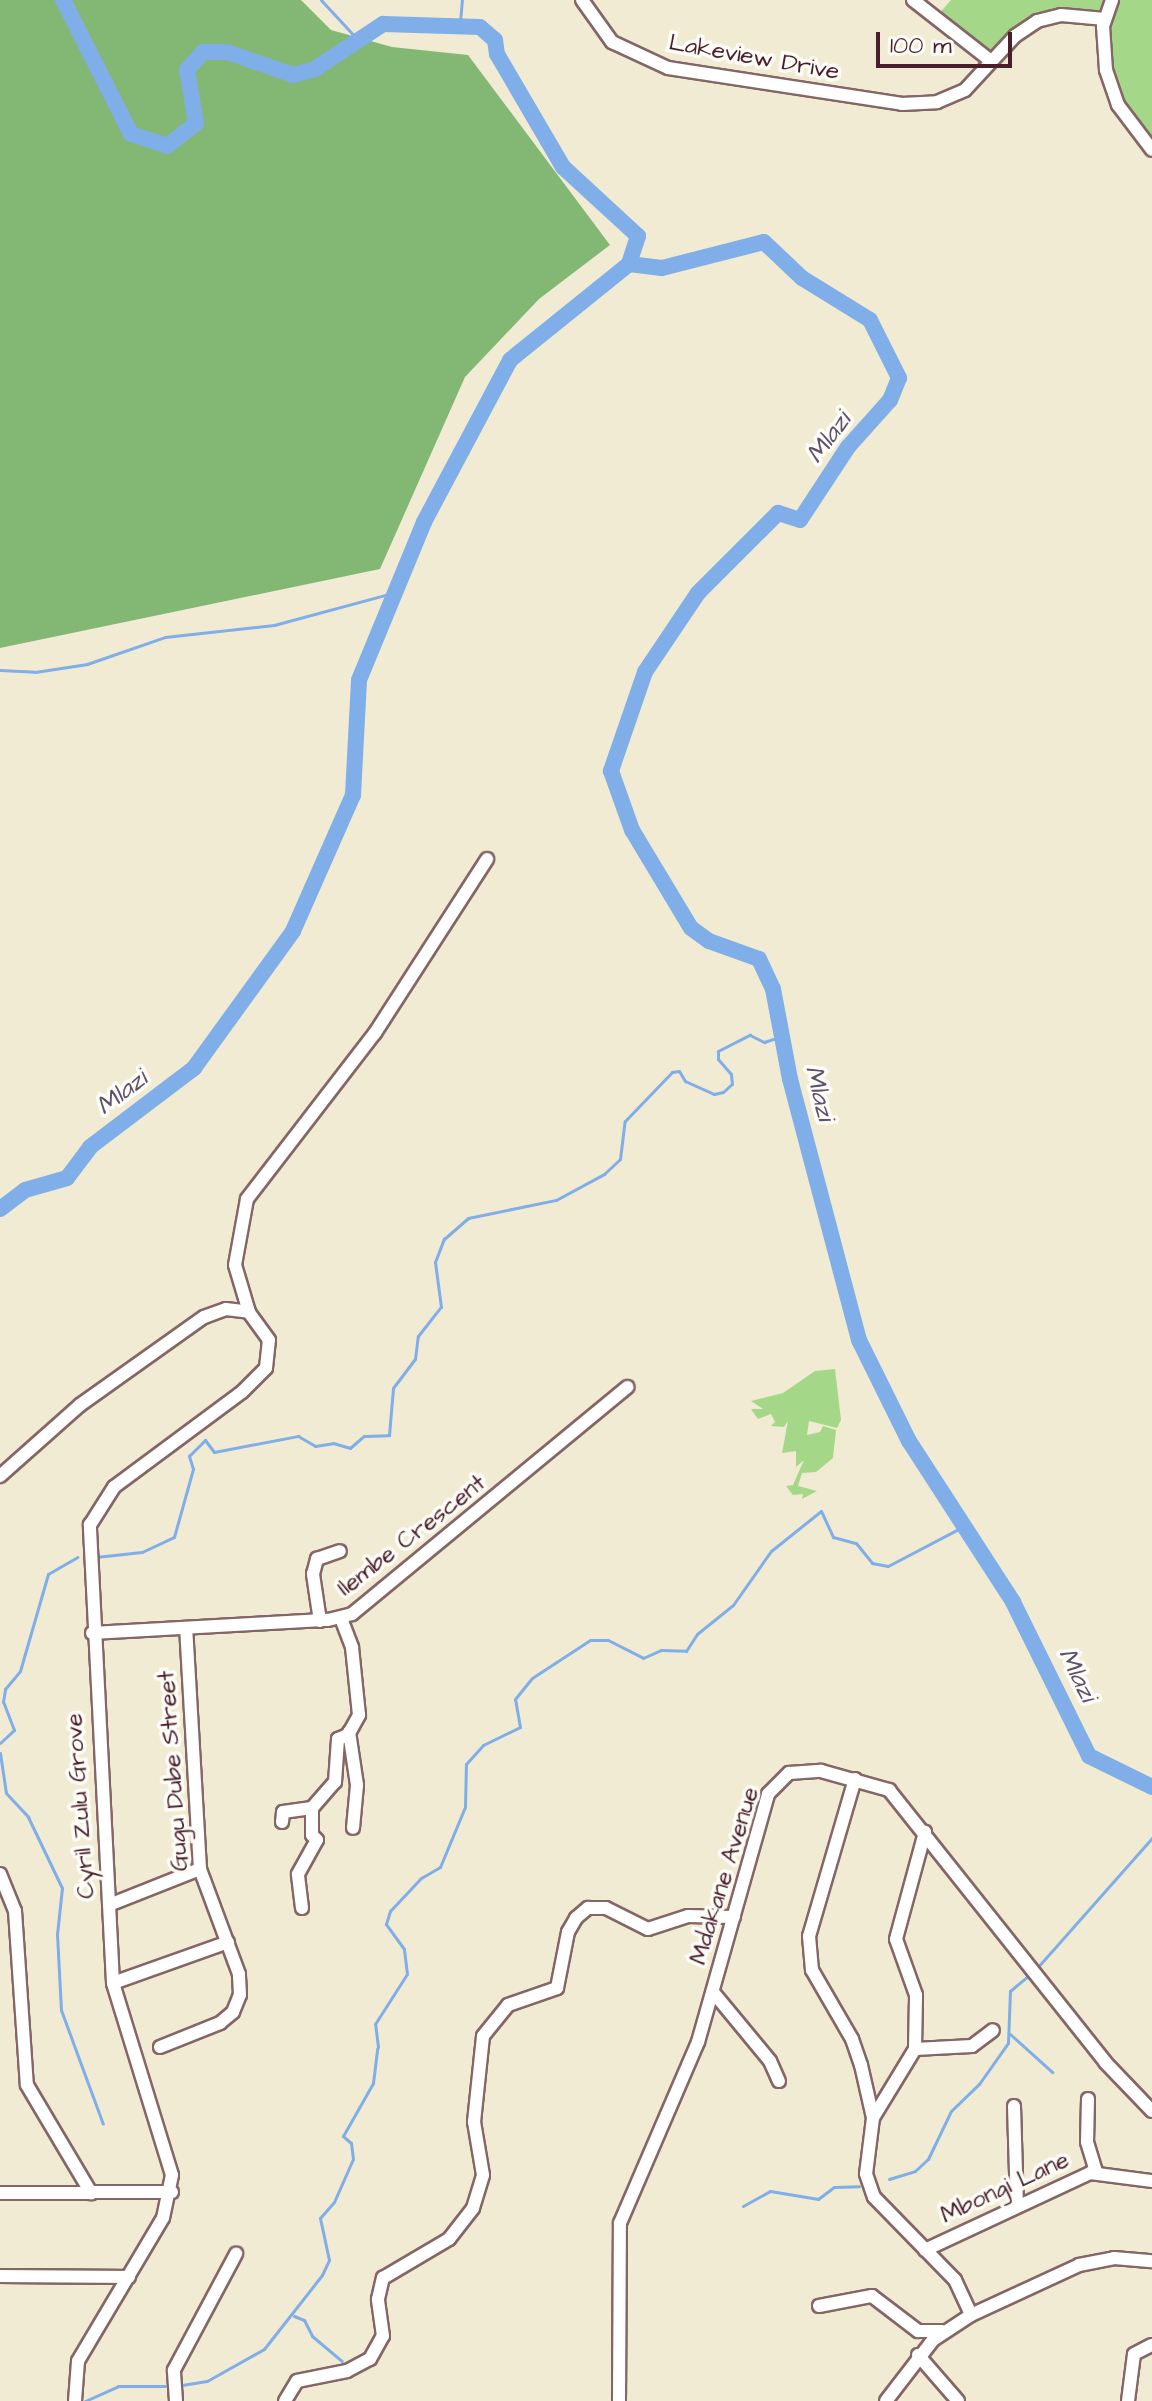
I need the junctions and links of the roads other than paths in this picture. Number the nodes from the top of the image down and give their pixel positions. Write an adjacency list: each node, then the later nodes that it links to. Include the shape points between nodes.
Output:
1 (582, 0): 5 (street, Lakeview Drive, via 600,32 641,58 797,90 902,104 937,102 965,90)
2 (913, 0): 5 (street)
3 (1112, 0): 4 (street)
4 (1105, 19): 5 (street, Lakeview Drive, via 1061,15 1037,21); 6 (street, via 1103,54 1113,94)
5 (991, 61)
6 (1152, 150)
7 (487, 859): 8 (street, Cyril Zulu Grove, via 375,1033 247,1199 235,1265)
8 (249, 1312): 10 (street, via 226,1309 204,1317 80,1405); 15 (street, Cyril Zulu Grove, via 269,1340 269,1359 261,1375 114,1487 94,1511 88,1561)
9 (627, 1387): 12 (street, Ilembe Crescent, via 371,1601)
10 (0, 1476)
11 (340, 1551): 13 (street, via 317,1559 313,1574)
12 (341, 1618): 13 (street, Ilembe Crescent); 16 (street, via 359,1689 359,1715)
13 (320, 1621): 14 (street, Ilembe Crescent)
14 (186, 1629): 15 (street, Ilembe Crescent); 22 (street, Gugu Dube Street)
15 (92, 1633): 24 (street, Cyril Zulu Grove)
16 (349, 1732): 18 (street, via 338,1739 335,1782); 20 (street, via 357,1785)
17 (855, 1779): 21 (street, Mdakane Avenue, via 889,1790); 26 (street, Mdakane Avenue, via 800,1770 773,1787); 37 (street, via 808,1948 816,1982 857,2050)
18 (312, 1808): 19 (street, via 288,1808); 25 (street, via 312,1835 317,1840 298,1874)
19 (282, 1822)
20 (353, 1828)
21 (925, 1832): 32 (street, via 896,1939 916,1995); 36 (street, Mdakane Avenue, via 1105,2062)
22 (200, 1869): 24 (street); 27 (street, Gugu Dube Street)
23 (0, 1874): 42 (street, via 15,1911 27,2085)
24 (109, 1905): 28 (street, Cyril Zulu Grove)
25 (302, 1908)
26 (734, 1917): 29 (street, Mdakane Avenue); 56 (street, via 688,1916 648,1929 606,1908 588,1908 576,1918 568,1932 557,1988 508,2005 483,2036 474,2122 483,2175 473,2208 449,2239 383,2278 378,2299 383,2336 370,2359 347,2371 297,2381)
27 (228, 1942): 28 (street); 31 (street, Gugu Dube Street, via 241,1985 233,2012 204,2031)
28 (113, 1983): 40 (street, Cyril Zulu Grove, via 170,2158)
29 (713, 1992): 33 (street, via 770,2061); 57 (street, Mdakane Avenue, via 692,2058 620,2223)
30 (993, 2030): 32 (street, via 972,2046)
31 (160, 2047)
32 (915, 2049): 37 (street)
33 (779, 2081)
34 (1088, 2099): 38 (street, via 1087,2142)
35 (1014, 2106): 43 (street)
36 (1152, 2111)
37 (873, 2118): 44 (street, via 867,2149 869,2187 882,2209)
38 (1096, 2172): 39 (street, Mbongi Lane); 43 (street, Mbongi Lane)
39 (1152, 2181)
40 (172, 2192): 42 (street); 48 (street)
41 (0, 2193): 42 (street)
42 (91, 2193)
43 (1017, 2205): 44 (street, Mbongi Lane)
44 (925, 2250): 50 (street, via 955,2280)
45 (236, 2254): 55 (street, via 174,2370)
46 (1152, 2261): 50 (street, via 1114,2258 1079,2265)
47 (0, 2276): 48 (street)
48 (129, 2277): 54 (street, via 78,2361)
49 (819, 2306): 51 (street, via 872,2296 918,2331)
50 (971, 2315): 51 (street)
51 (942, 2331): 53 (street)
52 (1152, 2345): 60 (street, via 1134,2354)
53 (918, 2355): 58 (street); 59 (street)
54 (75, 2401)
55 (176, 2401)
56 (285, 2401)
57 (619, 2401)
58 (886, 2401)
59 (958, 2401)
60 (1128, 2401)

